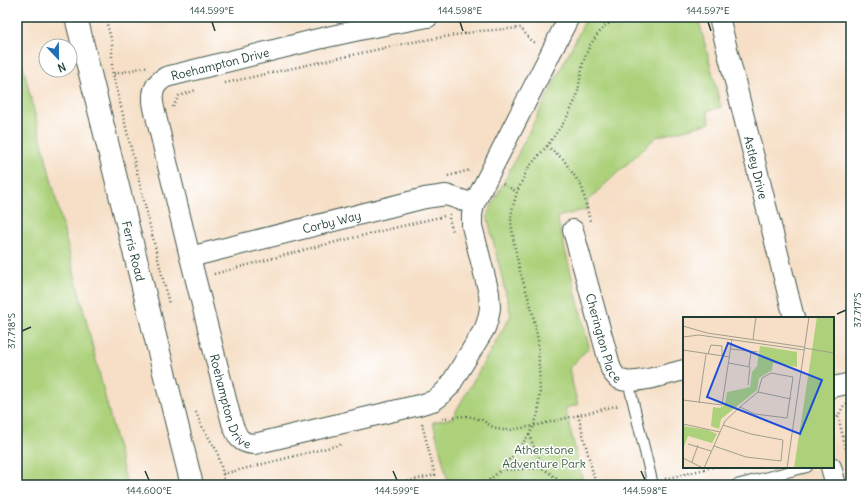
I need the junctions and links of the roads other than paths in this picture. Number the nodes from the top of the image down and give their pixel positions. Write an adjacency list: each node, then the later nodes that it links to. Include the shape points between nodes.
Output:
1 (76, 17): 16 (street, Ferris Road)
2 (428, 17): 7 (street, Roehampton Drive, via 318,39 160,80 155,86 152,100)
3 (719, 17): 8 (street, Astley Drive)
4 (562, 20): 5 (street, Roehampton Drive)
5 (474, 204): 7 (street, Corby Way, via 446,195 425,198); 7 (street, Roehampton Drive, via 472,226 489,293 488,319 448,388 420,414 254,444 241,441 232,423)
6 (573, 230): 10 (street, Cherington Place, via 610,369 622,380)
7 (190, 257)
8 (794, 317)
9 (683, 370): 10 (street, Cherington Place, via 635,382)
10 (628, 381): 15 (lane)
11 (851, 383): 12 (street)
12 (834, 387)
13 (840, 464): 18 (street)
14 (803, 468): 17 (lane)
15 (653, 484)
16 (192, 485)
17 (736, 485)
18 (836, 485)

